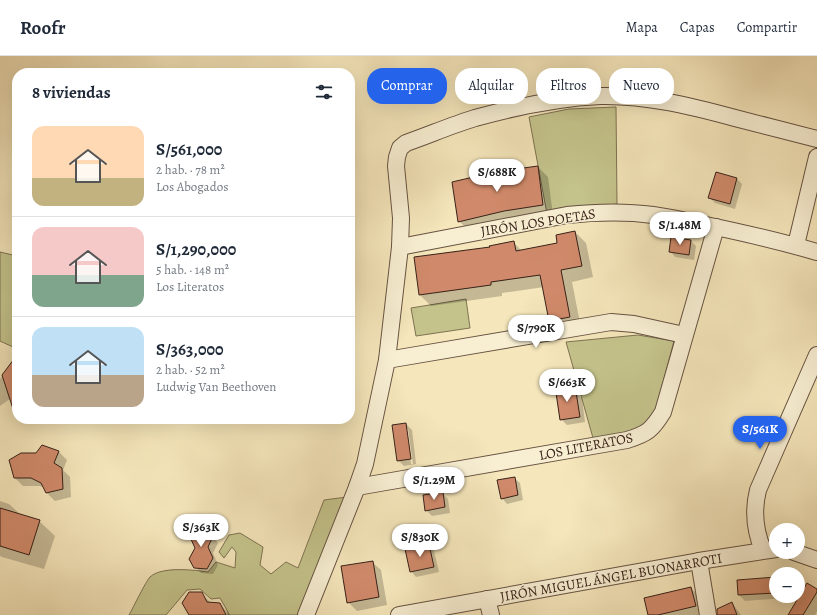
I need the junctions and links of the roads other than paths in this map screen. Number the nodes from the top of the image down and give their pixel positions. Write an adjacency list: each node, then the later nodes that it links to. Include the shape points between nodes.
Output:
1 (817, 139): 5 (street, via 672,102 639,98 601,96 561,100 474,119 406,143 400,148 396,156 401,218)
2 (817, 157): 4 (street)
3 (716, 227): 4 (street, JIRÓN LOS POETAS); 5 (street, JIRÓN LOS POETAS, via 654,215 595,212); 7 (street, LOS LITERATOS)
4 (796, 245): 6 (street, JIRÓN LOS POETAS)
5 (400, 247): 9 (street)
6 (817, 252)
7 (684, 335): 9 (street, via 634,324 611,322); 10 (street, LOS LITERATOS, via 663,412 655,425 643,435)
8 (817, 355): 11 (street, via 758,490 755,508 759,539)
9 (387, 360): 10 (street, via 365,464)
10 (357, 487): 17 (street)
11 (769, 549)
12 (769, 550): 15 (street, JIRÓN MIGUEL ÁNGEL BUONARROTI)
13 (805, 556): 14 (street)
14 (817, 560)
15 (699, 561): 16 (street, JIRÓN MIGUEL ÁNGEL BUONARROTI); 20 (street)
16 (487, 599): 18 (street, JIRÓN MIGUEL ÁNGEL BUONARROTI); 19 (street)
17 (306, 615)
18 (399, 615)
19 (490, 615)
20 (708, 615)

